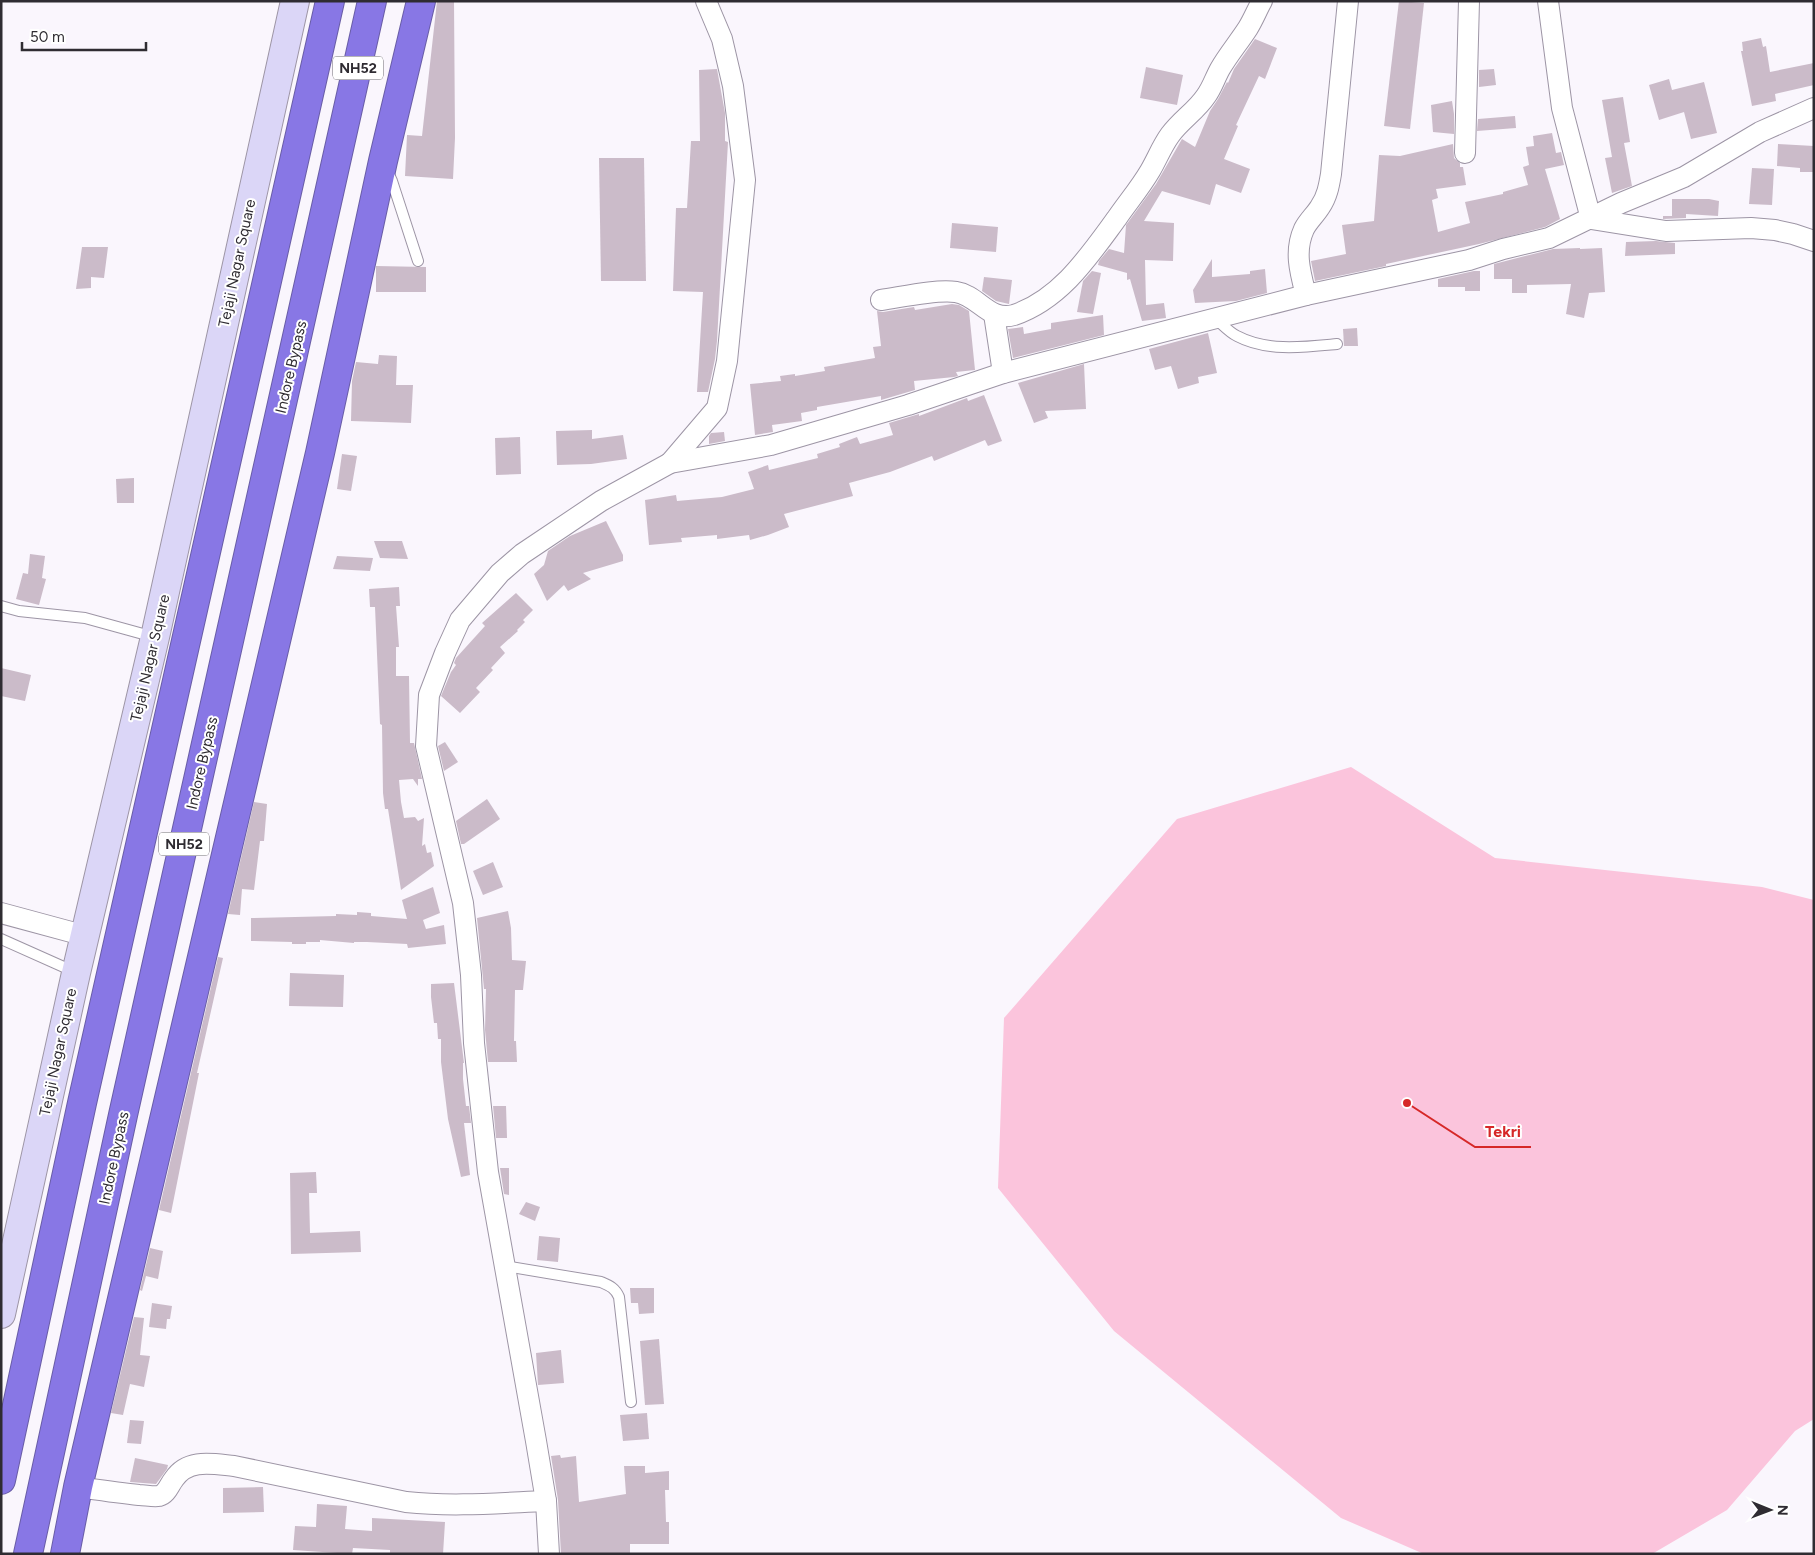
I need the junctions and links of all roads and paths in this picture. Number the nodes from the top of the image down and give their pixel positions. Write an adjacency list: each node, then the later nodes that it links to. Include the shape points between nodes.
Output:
1 (295, 1): 24 (street, Tejaji Nagar Square)
2 (330, 1): 33 (highway, NH52, via 84,1093)
3 (372, 1): 36 (highway, Indore Bypass / NH52)
4 (421, 1): 12 (highway)
5 (706, 1): 22 (street, via 722,39 733,86 744,180 727,361 717,408)
6 (1262, 1): 18 (street, via 1207,95 1170,135 1135,194 1071,278 1038,304 1012,315)
7 (1348, 1): 16 (street, via 1327,195 1304,228 1299,245 1298,265)
8 (1469, 1): 11 (street)
9 (1548, 1): 13 (street, via 1562,108)
10 (1814, 108): 13 (street, via 1760,132 1684,177)
11 (1465, 153)
12 (383, 161): 15 (lane); 34 (highway, via 320,453)
13 (1591, 219): 14 (street, via 1666,231 1775,230); 16 (street, via 1549,238 1469,260)
14 (1814, 241)
15 (418, 261)
16 (1306, 295): 19 (street)
17 (881, 300): 18 (street, via 957,292 976,300)
18 (994, 314): 21 (street)
19 (1215, 318): 20 (lane, via 1236,336 1258,343 1283,347); 21 (street)
20 (1337, 344)
21 (1003, 373): 22 (street, via 771,446)
22 (670, 463): 30 (street, via 601,501 522,554 500,573 460,620 429,695 426,746 463,903 488,1172)
23 (1, 606): 24 (lane, via 85,618)
24 (155, 637): 26 (street, Tejaji Nagar Square)
25 (1, 913): 26 (street)
26 (86, 936): 28 (street, Tejaji Nagar Square)
27 (1, 939): 28 (lane)
28 (76, 973): 29 (street, Tejaji Nagar Square)
29 (7, 1255): 31 (street, Tejaji Nagar Square)
30 (505, 1266): 32 (lane, via 601,1282 617,1291); 35 (street)
31 (1, 1314)
32 (631, 1402)
33 (1, 1480)
34 (78, 1487): 35 (street, via 158,1496 182,1470 209,1463 406,1502 456,1505); 37 (highway)
35 (546, 1501): 38 (street)
36 (28, 1554)
37 (65, 1554)
38 (549, 1554)

